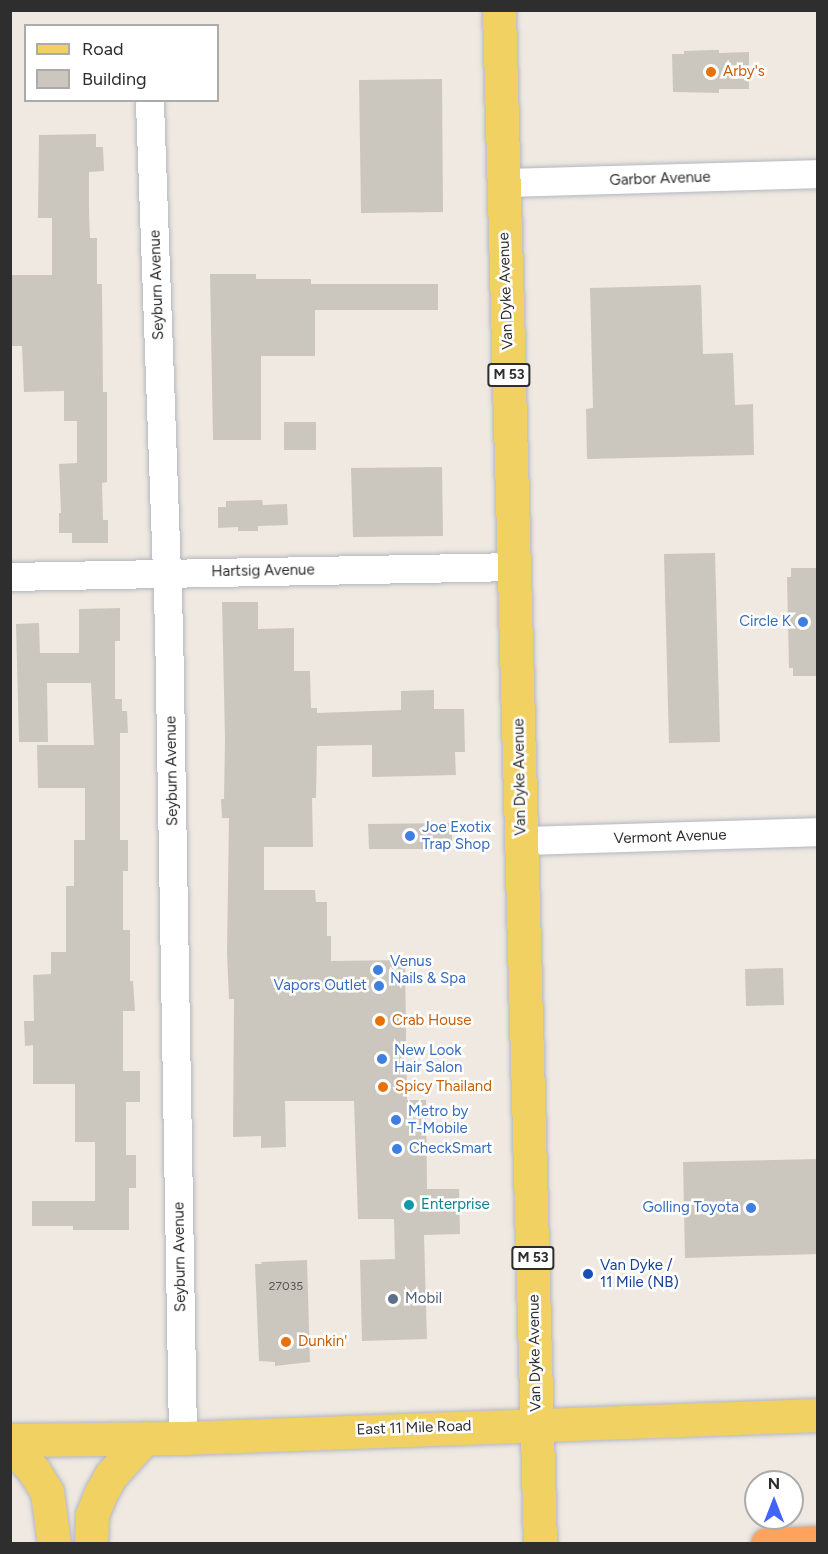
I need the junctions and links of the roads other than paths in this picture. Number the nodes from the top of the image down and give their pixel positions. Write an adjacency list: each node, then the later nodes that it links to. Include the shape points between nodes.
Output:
1 (499, 10): 4 (main road, Van Dyke Avenue / M 53)
2 (150, 104): 6 (street, Seyburn Avenue)
3 (818, 174): 4 (street, Garbor Avenue)
4 (503, 183): 5 (main road, Van Dyke Avenue / M 53)
5 (515, 567): 6 (street, Hartsig Avenue); 9 (main road, Van Dyke Avenue / M 53)
6 (166, 573): 7 (street, Hartsig Avenue); 13 (street, Seyburn Avenue)
7 (10, 577)
8 (818, 832): 9 (street, Vermont Avenue)
9 (522, 841): 11 (main road, Van Dyke Avenue / M 53)
10 (818, 1415): 11 (main road, East 11 Mile Road)
11 (536, 1423): 13 (main road, East 11 Mile Road); 18 (main road, Van Dyke Avenue / M 53)
12 (146, 1438): 13 (main road, East 11 Mile Road); 14 (main road, East 11 Mile Road); 17 (main road, via 111,1475 92,1515)
13 (183, 1438)
14 (10, 1443): 16 (main road, via 47,1492)
15 (818, 1542): 19 (highway)
16 (54, 1544)
17 (90, 1544)
18 (540, 1544)
19 (767, 1544)

